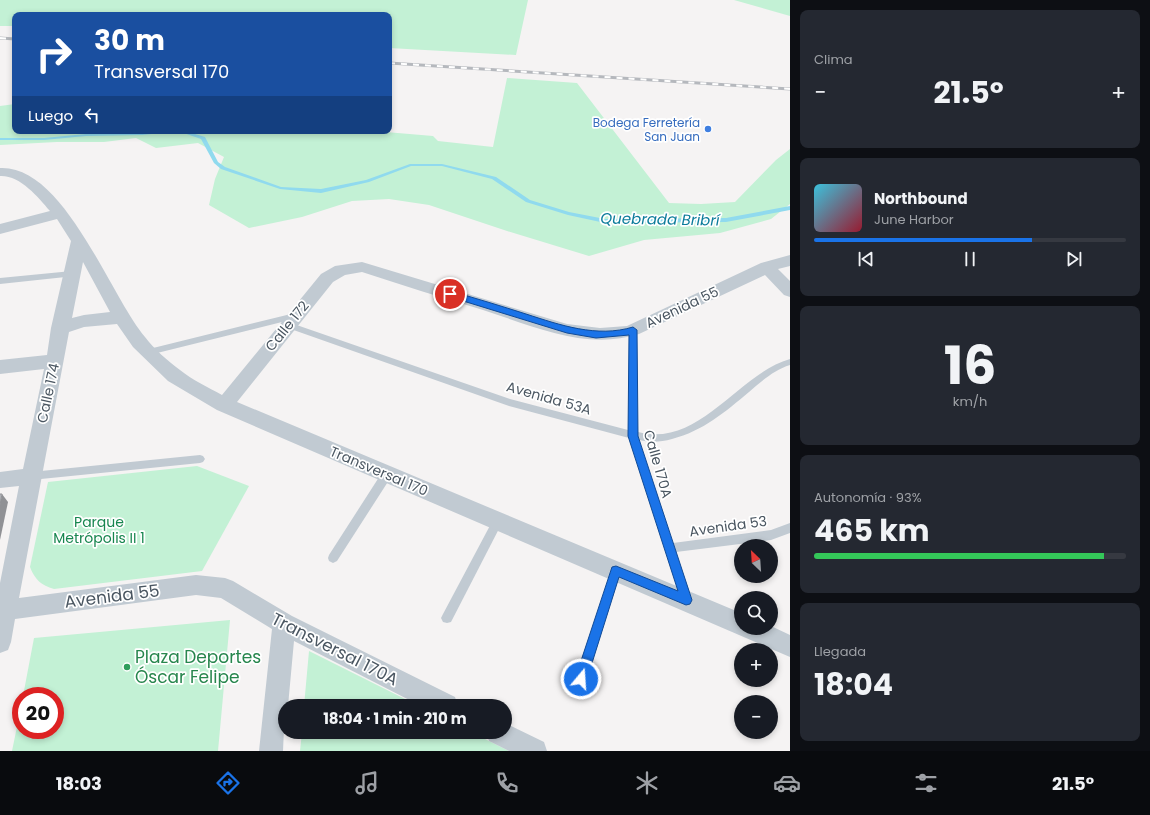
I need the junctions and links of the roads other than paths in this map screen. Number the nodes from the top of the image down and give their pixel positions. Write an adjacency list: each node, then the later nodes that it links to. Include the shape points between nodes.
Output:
1 (6, 172): 2 (street, via 35,186)
2 (59, 214): 3 (street); 4 (street, via 72,228)
3 (0, 229)
4 (79, 241): 8 (street, Calle 174); 11 (street, Transversal 170)
5 (790, 260): 7 (street, Avenida 55)
6 (362, 267): 12 (street, Calle 172, via 341,270 327,278); 14 (street, Avenida 55, via 567,330 596,334 626,333)
7 (767, 267): 10 (street); 14 (street, Avenida 55)
8 (72, 274): 9 (lane); 13 (street, Calle 174)
9 (0, 281)
10 (790, 291)
11 (121, 317): 13 (street, via 84,321); 15 (street, Transversal 170)
12 (291, 321): 15 (lane); 19 (street, Calle 172); 20 (lane, Avenida 53A, via 509,402)
13 (60, 328): 16 (street, Calle 174)
14 (633, 330): 20 (lane, Calle 170A)
15 (149, 352): 19 (street, Transversal 170, via 174,376)
16 (55, 361): 18 (street); 23 (street, Calle 174)
17 (790, 362): 20 (lane, Avenida 53A, via 770,370 699,427 665,438)
18 (0, 367)
19 (224, 405): 22 (street, Transversal 170)
20 (633, 436): 27 (lane, Calle 170A)
21 (200, 459): 23 (lane)
22 (387, 474): 25 (street, Transversal 170); 28 (lane)
23 (30, 476): 24 (street); 32 (street, Calle 174)
24 (0, 480)
25 (498, 521): 29 (street, Transversal 170); 33 (lane)
26 (790, 528): 27 (lane, Avenida 53, via 771,535)
27 (669, 548): 31 (lane, Calle 170A)
28 (333, 558)
29 (616, 571): 31 (street, Transversal 170); 39 (lane)
30 (225, 588): 32 (street, Avenida 55, via 196,585); 35 (street, Transversal 170A)
31 (686, 600): 34 (street, Transversal 170)
32 (3, 611): 37 (street, Calle 174)
33 (447, 618)
34 (734, 621)
35 (284, 624): 40 (street, Transversal 170A); 42 (street)
36 (765, 635): 38 (street)
37 (0, 642)
38 (790, 646)
39 (581, 679)
40 (432, 699)
41 (512, 739): 43 (street)
42 (271, 751)
43 (535, 751)

